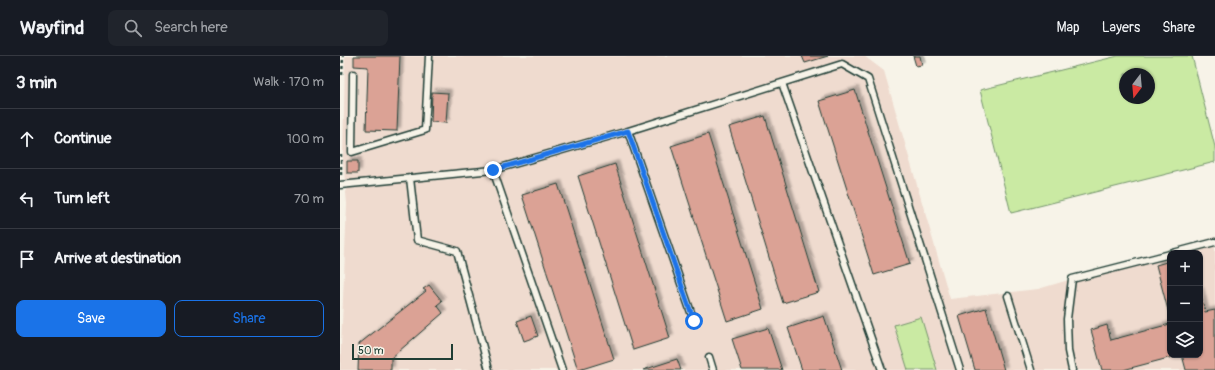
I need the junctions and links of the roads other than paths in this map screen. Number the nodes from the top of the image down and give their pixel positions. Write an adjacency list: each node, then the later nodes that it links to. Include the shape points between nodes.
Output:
1 (429, 56): 2 (lane, via 425,130 352,152)
2 (353, 74)
3 (782, 82): 4 (lane); 17 (lane); 18 (lane, via 842,64 868,79)
4 (628, 131): 5 (lane); 12 (lane)
5 (493, 170): 6 (lane); 15 (lane)
6 (410, 178): 7 (lane); 14 (lane, via 417,240 457,251)
7 (340, 185)
8 (1215, 242): 9 (lane)
9 (1183, 250)
10 (1167, 254): 20 (lane, via 1072,279 1067,319 1068,351)
11 (1008, 296): 19 (lane)
12 (694, 321)
13 (709, 357): 16 (lane)
14 (489, 370)
15 (562, 370)
16 (712, 370)
17 (882, 370)
18 (960, 370)
19 (1031, 370)
20 (1072, 370)

